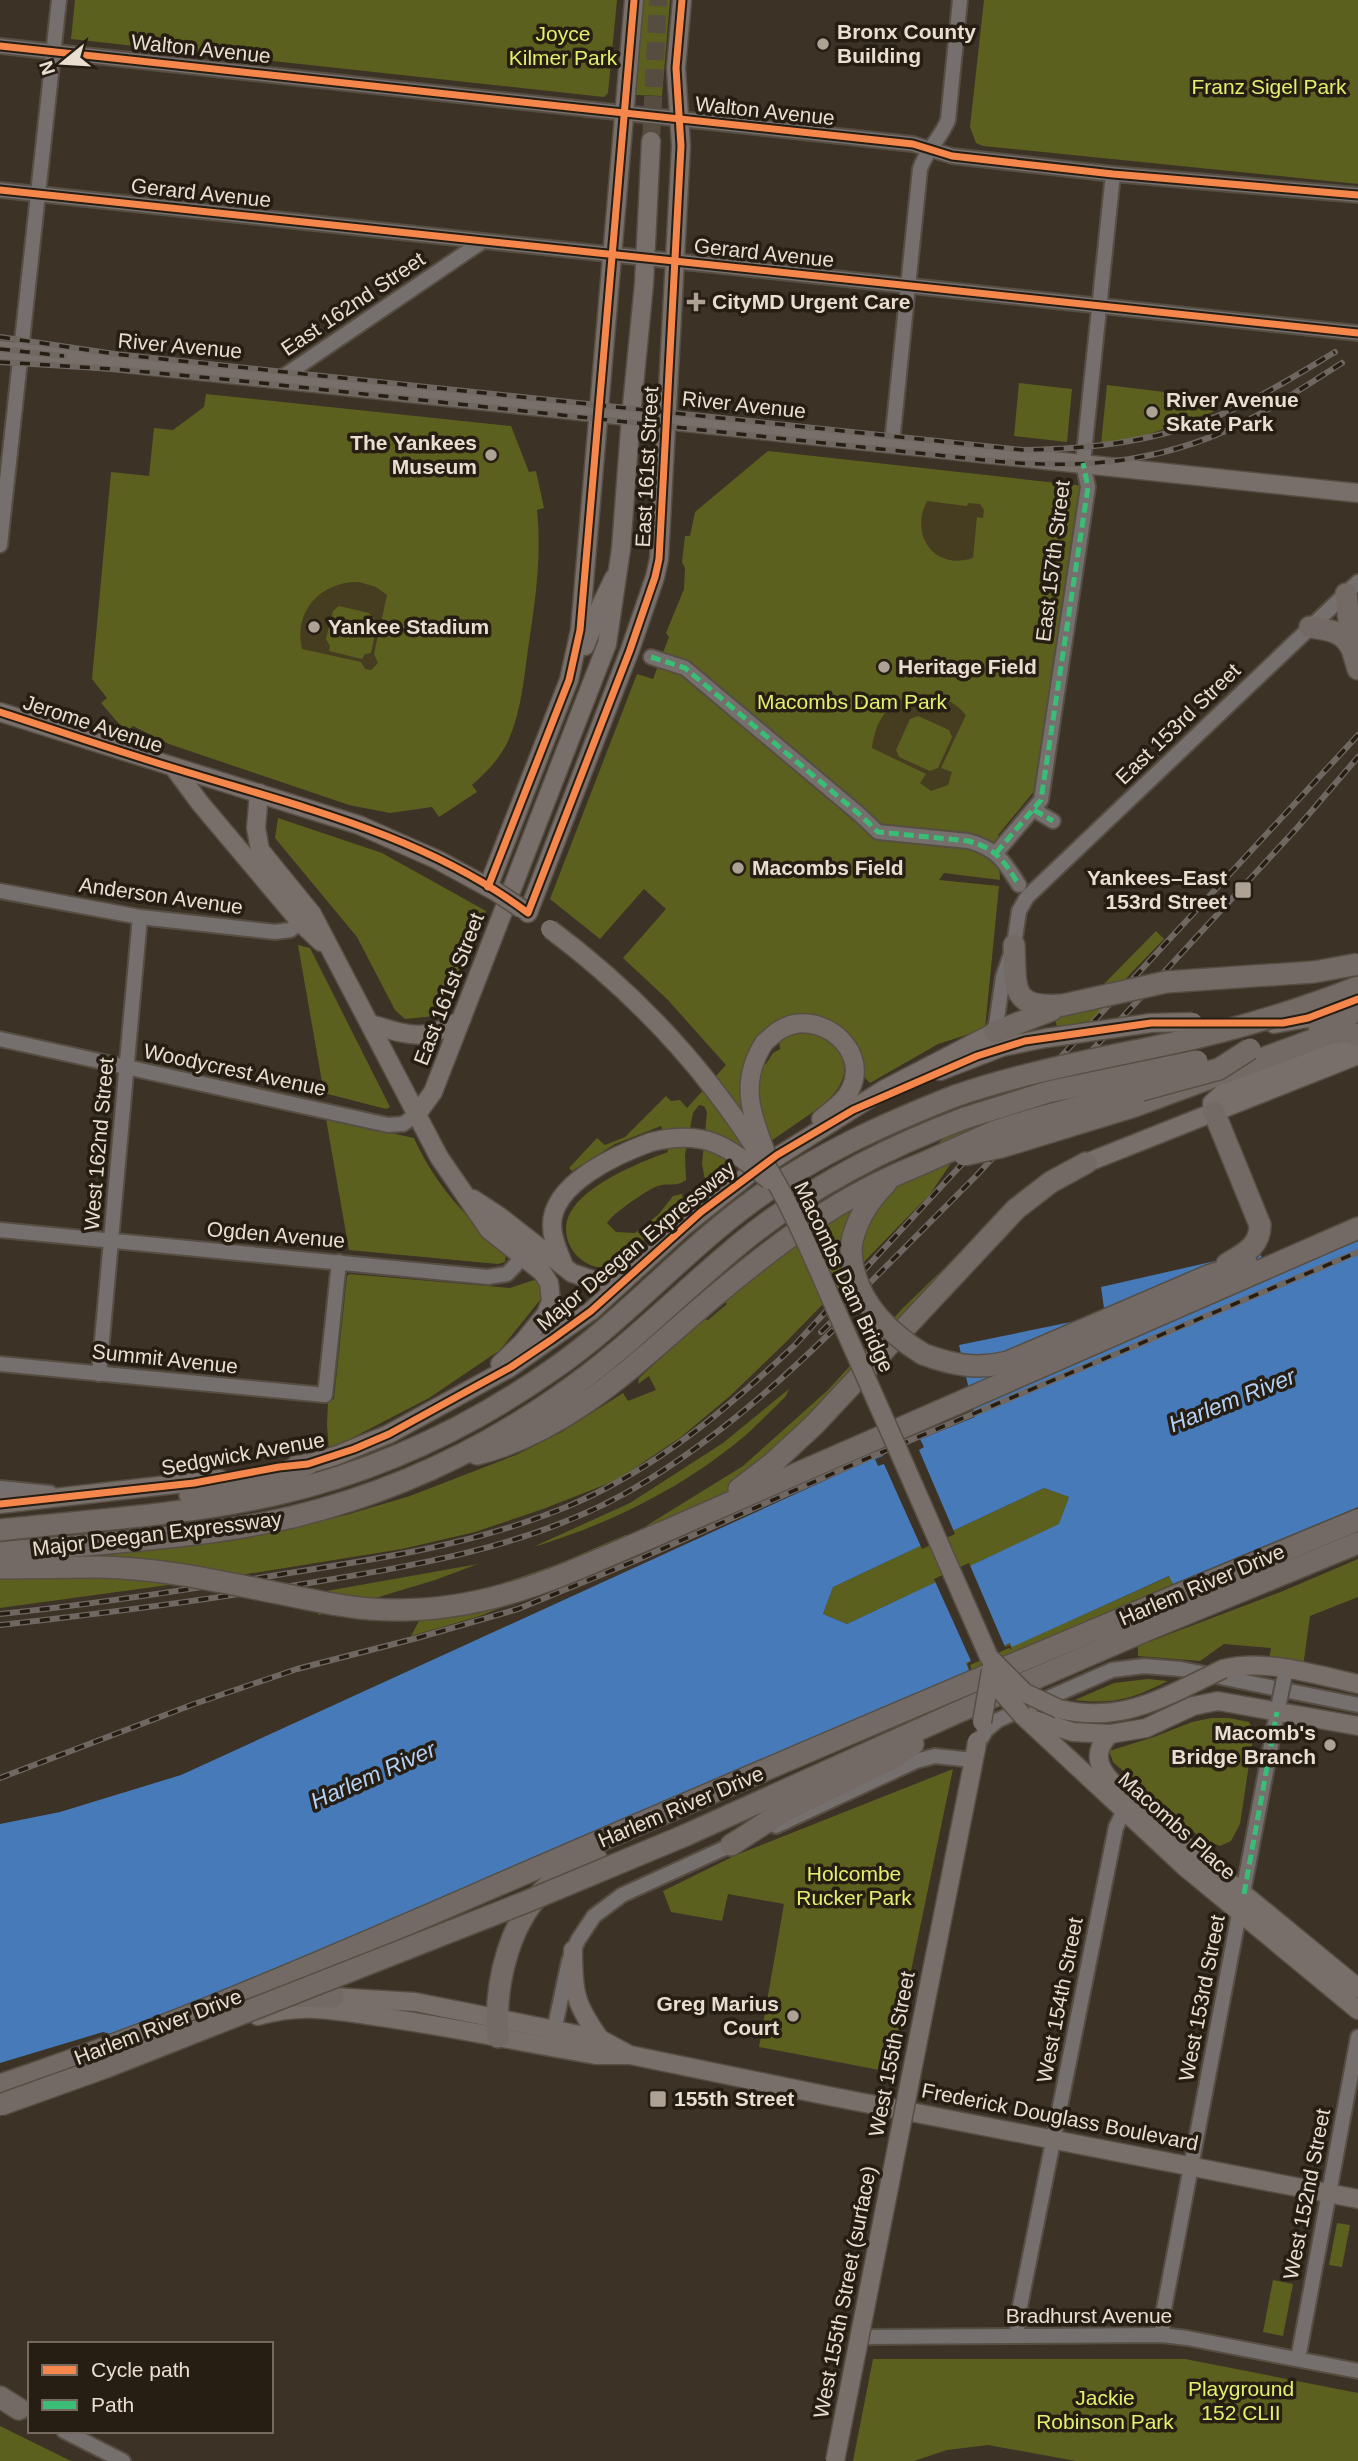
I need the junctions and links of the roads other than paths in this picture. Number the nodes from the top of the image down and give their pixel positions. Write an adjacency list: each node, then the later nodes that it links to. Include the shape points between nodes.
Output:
1 (59, 0): 6 (street)
2 (634, 0): 7 (main road, East 161st Street)
3 (682, 0): 8 (main road, East 161st Street, via 676,68)
4 (960, 0): 10 (street, via 948,120)
5 (0, 46): 6 (street, Walton Avenue)
6 (53, 51): 7 (street, Walton Avenue); 13 (street)
7 (624, 113): 8 (street, Walton Avenue); 16 (main road, East 161st Street)
8 (679, 119): 10 (street, Walton Avenue, via 913,144); 18 (main road, East 161st Street)
9 (651, 141): 17 (main road, East 161st Street)
10 (930, 150): 11 (street, Walton Avenue); 19 (street, via 920,169)
11 (1113, 174): 14 (street, Walton Avenue); 20 (street, East 157th Street)
12 (0, 190): 13 (street, Gerard Avenue)
13 (38, 194): 15 (street, Gerard Avenue); 23 (street)
14 (1358, 195)
15 (483, 241): 16 (street, Gerard Avenue); 24 (street, East 162nd Street)
16 (612, 255): 17 (street, Gerard Avenue); 25 (main road, East 161st Street)
17 (646, 259): 18 (street, Gerard Avenue); 26 (main road, East 161st Street)
18 (676, 262): 19 (street, Gerard Avenue); 27 (main road, East 161st Street)
19 (907, 285): 20 (street, Gerard Avenue); 28 (street)
20 (1100, 306): 21 (street, Gerard Avenue); 29 (street, East 157th Street)
21 (1358, 333)
22 (0, 349): 23 (main road, River Avenue)
23 (21, 352): 24 (main road, River Avenue); 32 (street)
24 (281, 378): 25 (main road, River Avenue)
25 (600, 413): 26 (main road, River Avenue); 31 (main road, East 161st Street)
26 (631, 416): 27 (main road, River Avenue); 33 (main road, East 161st Street)
27 (667, 420): 28 (main road, River Avenue); 35 (main road, East 161st Street, via 659,559)
28 (891, 443): 29 (main road, River Avenue)
29 (1083, 463): 30 (main road, River Avenue); 45 (street, East 157th Street, via 1088,487 1041,800)
30 (1358, 492)
31 (590, 528): 36 (main road); 41 (main road, East 161st Street, via 580,631)
32 (0, 545)
33 (619, 568): 36 (main road); 38 (main road, East 161st Street)
34 (1352, 588): 37 (street, East 153rd Street); 40 (highway)
35 (647, 599): 38 (main road); 51 (main road, East 161st Street)
36 (601, 605): 38 (main road); 41 (main road)
37 (1310, 627): 40 (highway, via 1339,632); 50 (street, East 153rd Street)
38 (607, 644): 60 (main road, East 161st Street)
39 (651, 657): 47 (street, via 685,668 878,832 968,841)
40 (1355, 659)
41 (569, 680): 48 (main road, East 161st Street)
42 (0, 712): 43 (main road, Jerome Avenue)
43 (175, 769): 44 (main road, Macombs Dam Bridge); 53 (main road, Jerome Avenue, via 200,803)
44 (259, 793): 48 (main road, Macombs Dam Bridge, via 388,837); 53 (main road, Jerome Avenue, via 256,828 260,850)
45 (1034, 810): 46 (street); 47 (street, East 157th Street)
46 (1054, 821)
47 (996, 853): 50 (street)
48 (491, 889): 51 (main road, Macombs Dam Bridge, bridge)
49 (0, 891): 52 (street, Anderson Avenue)
50 (1023, 891): 54 (street)
51 (525, 911): 76 (main road, Macombs Dam Bridge, bridge, via 607,974 673,1039 731,1111)
52 (139, 917): 53 (street, Anderson Avenue, via 275,932 290,930); 68 (street, West 162nd Street)
53 (307, 919): 61 (main road, Jerome Avenue, via 334,955)
54 (1014, 945): 58 (highway, via 1017,987); 62 (street, via 1003,977)
55 (1358, 964): 58 (highway, bridge, via 1314,972 1173,981)
56 (1358, 987): 97 (highway, Major Deegan Expressway, bridge, via 1231,1029 1041,1070 954,1096 849,1143 771,1188 570,1357 499,1405 382,1462 279,1493 194,1509)
57 (1358, 999): 69 (main road, bridge, via 1283,1023 1151,1023 1012,1044)
58 (1038, 1011): 62 (highway)
59 (1358, 1011): 66 (highway, Major Deegan Expressway)
60 (461, 1020): 61 (main road, via 442,1031 418,1036); 71 (main road, East 161st Street, via 433,1092)
61 (371, 1024): 71 (main road, Jerome Avenue)
62 (995, 1032): 69 (main road, Major Deegan Expressway, via 911,1074)
63 (1358, 1035): 74 (highway, bridge, via 1344,1031 1326,1035 1135,1106 1000,1147)
64 (0, 1039): 68 (street, Woodycrest Avenue)
65 (1358, 1041): 70 (main road, via 1222,1094 1212,1103)
66 (1250, 1049): 74 (highway, bridge, via 1219,1069 993,1132); 90 (highway, Major Deegan Expressway, bridge, via 1006,1104 889,1150 803,1198 743,1241 593,1372 513,1426)
67 (1358, 1055): 70 (main road)
68 (127, 1068): 71 (street, Woodycrest Avenue, via 388,1125 403,1124); 81 (street, West 162nd Street)
69 (853, 1110): 72 (main road, Major Deegan Expressway)
70 (1214, 1112): 73 (main road); 85 (highway, via 1260,1225 1250,1250)
71 (417, 1114): 82 (main road, Jerome Avenue, via 446,1168 489,1230)
72 (796, 1143): 76 (main road, bridge, via 848,1094 854,1081 853,1058 839,1037 813,1024 776,1032 752,1067 749,1095 755,1122); 86 (main road, Major Deegan Expressway, via 722,1195)
73 (1086, 1163): 95 (highway, via 1016,1209 787,1451)
74 (921, 1164): 75 (highway)
75 (896, 1174): 78 (highway); 85 (highway, bridge, via 868,1203 857,1224 852,1247 854,1273 864,1298 888,1330 936,1359 983,1367 1020,1359)
76 (780, 1189): 78 (main road, Macombs Dam Bridge, bridge); 84 (main road, bridge, via 714,1141 682,1136 651,1142 594,1170 557,1203 552,1226)
77 (1358, 1216): 85 (highway)
78 (800, 1228): 90 (highway, via 622,1377 563,1417 507,1446); 103 (main road, Macombs Dam Bridge, bridge)
79 (1358, 1228): 95 (highway)
80 (0, 1230): 81 (street, Ogden Avenue)
81 (111, 1241): 83 (street, Ogden Avenue); 88 (street, West 162nd Street)
82 (529, 1251): 83 (street, Ogden Avenue, via 507,1274 494,1277); 84 (main road); 89 (main road, via 547,1279 550,1305 523,1342)
83 (338, 1262): 88 (street, Summit Avenue, via 325,1395)
84 (566, 1269): 86 (main road, via 593,1280)
85 (1208, 1276)
86 (625, 1279): 89 (main road, Major Deegan Expressway, via 568,1328)
87 (0, 1364): 88 (street, Summit Avenue)
88 (99, 1374)
89 (477, 1385): 91 (main road, Sedgwick Avenue, via 389,1434)
90 (445, 1462): 100 (highway, Major Deegan Expressway, via 350,1500 267,1522)
91 (308, 1464): 93 (main road, Sedgwick Avenue, via 194,1483); 97 (highway, via 224,1489)
92 (0, 1488): 93 (street)
93 (76, 1494): 94 (main road, Sedgwick Avenue)
94 (0, 1504)
95 (696, 1517): 101 (highway, bridge, via 542,1584 488,1600 407,1611 369,1609 161,1570)
96 (1358, 1520): 102 (highway, Harlem River Drive)
97 (48, 1525): 98 (highway, Major Deegan Expressway)
98 (0, 1530)
99 (1358, 1543): 102 (highway, Harlem River Drive)
100 (0, 1553)
101 (0, 1569)
102 (1146, 1619): 110 (highway, Harlem River Drive); 117 (highway, Harlem River Drive)
103 (989, 1657): 106 (main road, Macombs Place, bridge); 109 (main road, bridge, via 1025,1693)
104 (1285, 1674): 105 (main road); 108 (street, West 153rd Street, bridge); 109 (main road, bridge, via 1250,1665 1223,1668 1148,1705 1122,1712)
105 (1358, 1684)
106 (996, 1695): 109 (main road, bridge); 111 (main road, Macombs Place, bridge); 112 (main road, West 155th Street, bridge)
107 (1358, 1705): 115 (street, West 155th Street (surface), via 1181,1669 1122,1667 996,1721 981,1736)
108 (1278, 1707): 113 (main road); 114 (main road, via 1209,1702 1146,1728); 119 (street, West 153rd Street)
109 (1059, 1709)
110 (958, 1712): 118 (highway, via 891,1759 784,1811); 132 (highway, Harlem River Drive, bridge, via 558,1889)
111 (1028, 1719): 112 (main road, via 999,1716); 114 (main road, via 1073,1732); 116 (main road, Macombs Place)
112 (982, 1722): 146 (main road, West 155th Street, bridge)
113 (1358, 1726)
114 (1110, 1734): 116 (main road, Macombs Place, via 1101,1745 1099,1762)
115 (972, 1760): 118 (street, via 935,1756 916,1761); 133 (street, West 155th Street (surface))
116 (1127, 1805): 119 (main road, Macombs Place); 120 (main road, Macombs Place, via 1185,1867); 135 (street, West 154th Street, via 1116,1827)
117 (653, 1819): 123 (highway, Harlem River Drive); 126 (highway, via 552,1882 534,1902 509,1950 499,1990)
118 (731, 1844): 121 (street, via 607,1904)
119 (1244, 1894): 120 (street, West 153rd Street); 122 (main road, Macombs Place)
120 (1241, 1913): 125 (main road, Macombs Place); 136 (street, West 153rd Street)
121 (573, 1950): 128 (street); 129 (main road, via 576,1997)
122 (1358, 1988)
123 (237, 1997): 124 (highway); 131 (highway, Harlem River Drive)
124 (332, 2003): 126 (main road, Frederick Douglass Boulevard); 134 (main road, Harlem River Drive, via 253,2017)
125 (1358, 2010)
126 (497, 2027): 128 (main road, Frederick Douglass Boulevard)
127 (1358, 2037): 137 (street, West 152nd Street)
128 (553, 2038): 129 (main road, Frederick Douglass Boulevard); 130 (main road, Frederick Douglass Boulevard, via 597,2055)
129 (600, 2039): 130 (main road, Frederick Douglass Boulevard)
130 (630, 2055): 133 (main road, Frederick Douglass Boulevard)
131 (0, 2085)
132 (0, 2105)
133 (902, 2110): 135 (main road, Frederick Douglass Boulevard); 141 (street, West 155th Street (surface))
134 (0, 2116)
135 (1053, 2139): 136 (main road, Frederick Douglass Boulevard); 140 (street, West 154th Street)
136 (1190, 2166): 137 (main road, Frederick Douglass Boulevard); 139 (street, West 153rd Street)
137 (1329, 2193): 138 (main road, Frederick Douglass Boulevard); 142 (street, West 152nd Street)
138 (1358, 2199)
139 (1162, 2335): 140 (street, Bradhurst Avenue); 142 (street, Bradhurst Avenue)
140 (1017, 2336): 141 (street, Bradhurst Avenue)
141 (858, 2337): 146 (street, West 155th Street (surface))
142 (1298, 2359): 143 (street, Bradhurst Avenue)
143 (1358, 2371)
144 (68, 2433): 145 (street)
145 (123, 2461)
146 (834, 2461)

